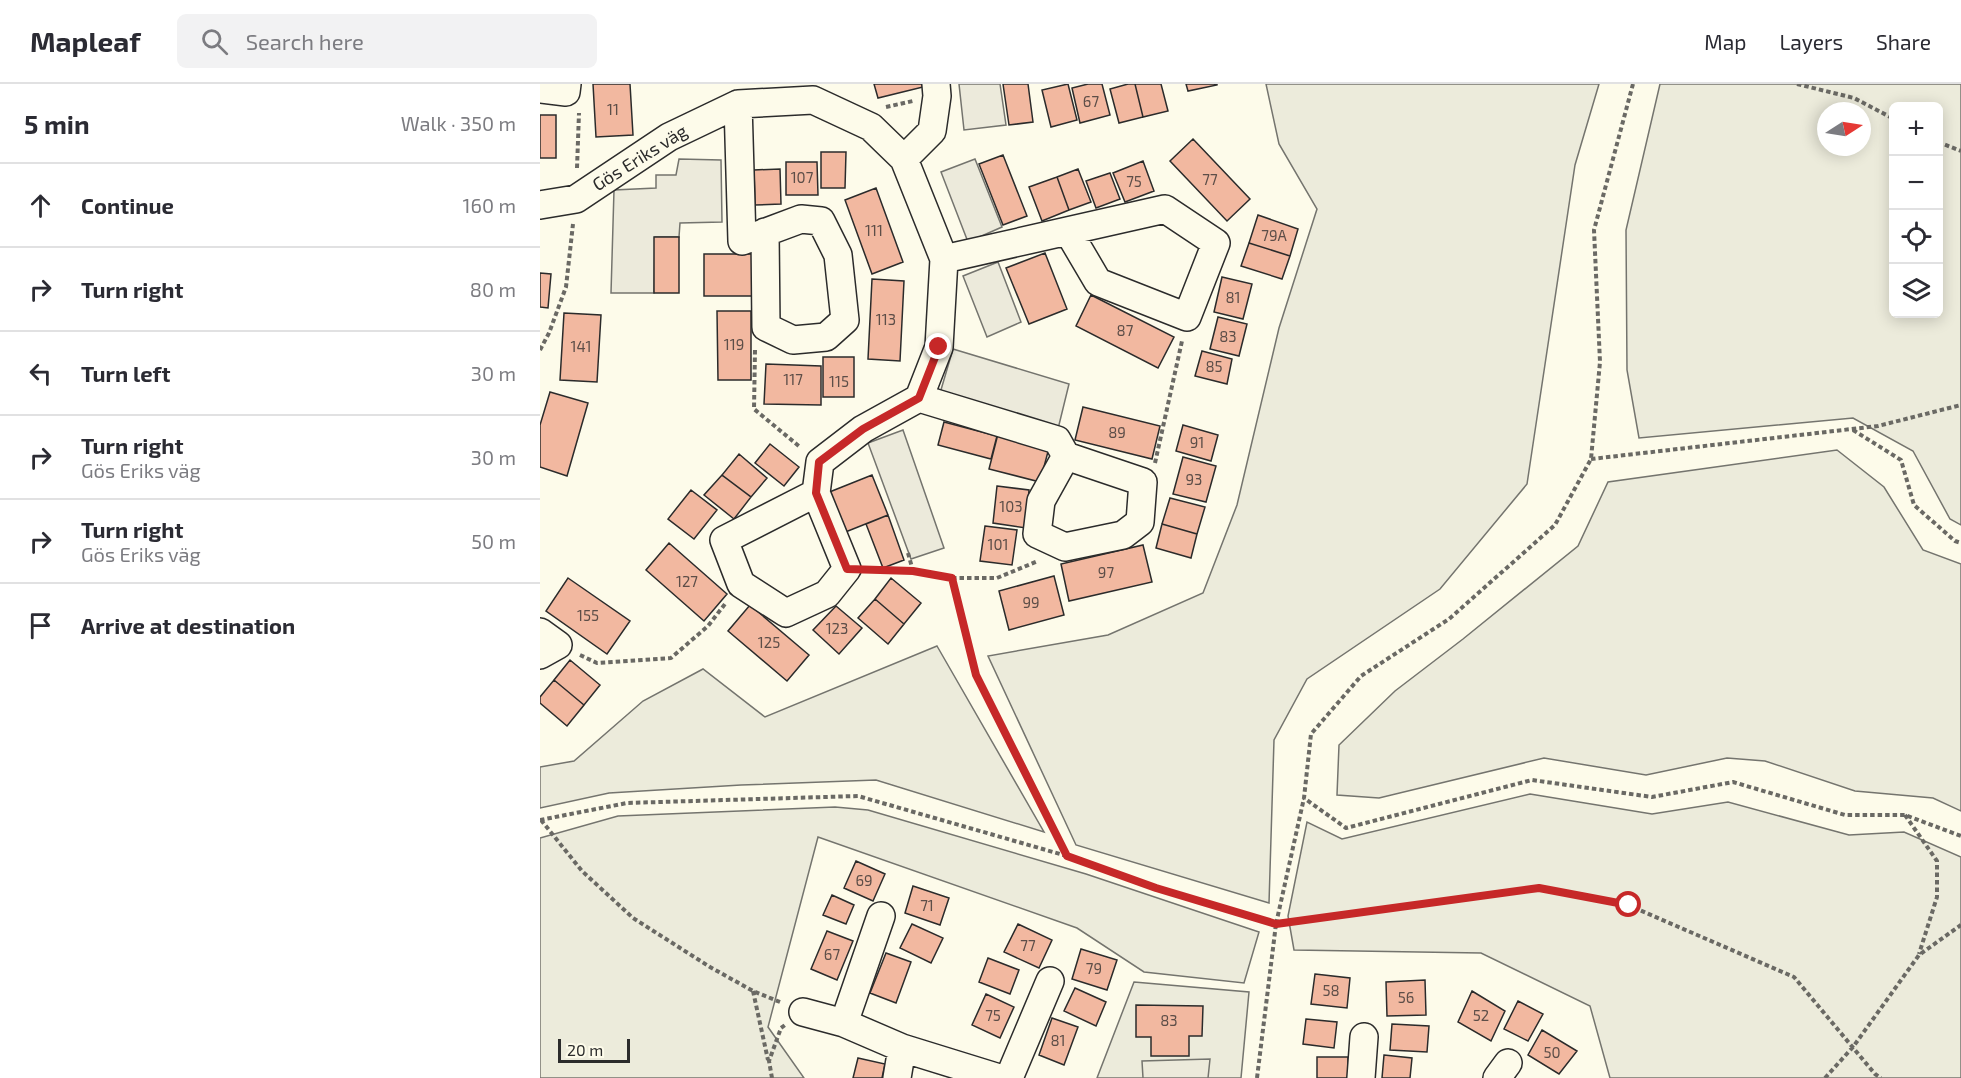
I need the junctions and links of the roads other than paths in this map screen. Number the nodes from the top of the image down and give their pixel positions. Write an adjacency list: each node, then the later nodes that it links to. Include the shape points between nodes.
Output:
1 (567, 84): 3 (street, via 566,92)
2 (936, 84): 5 (street, via 932,131)
3 (540, 89)
4 (738, 104): 5 (street, Gös Eriks väg, via 813,100 871,127); 6 (street, Gös Eriks väg, via 669,137 576,199); 8 (street, via 742,241)
5 (904, 159): 9 (street, Gös Eriks väg)
6 (540, 205)
7 (1068, 231): 7 (street, via 1165,209 1216,243 1187,317 1098,282); 9 (street)
8 (765, 232): 8 (street, via 801,219 821,221 838,255 845,320 826,337 793,340 766,327)
9 (944, 259): 10 (street, Gös Eriks väg, via 939,347)
10 (919, 398): 11 (street); 12 (street, via 863,429 819,462)
11 (1061, 448): 11 (street, via 1041,501 1037,534 1065,547 1122,535 1140,522 1143,482)
12 (816, 493): 12 (street, via 724,540 741,584 786,613 827,594 847,569)
13 (881, 916): 16 (street)
14 (1050, 981): 21 (street)
15 (803, 1012): 16 (street)
16 (844, 1023): 18 (street)
17 (1364, 1037): 22 (street)
18 (902, 1048): 19 (street); 20 (street)
19 (897, 1078)
20 (999, 1078)
21 (1009, 1078)
22 (1361, 1078)

